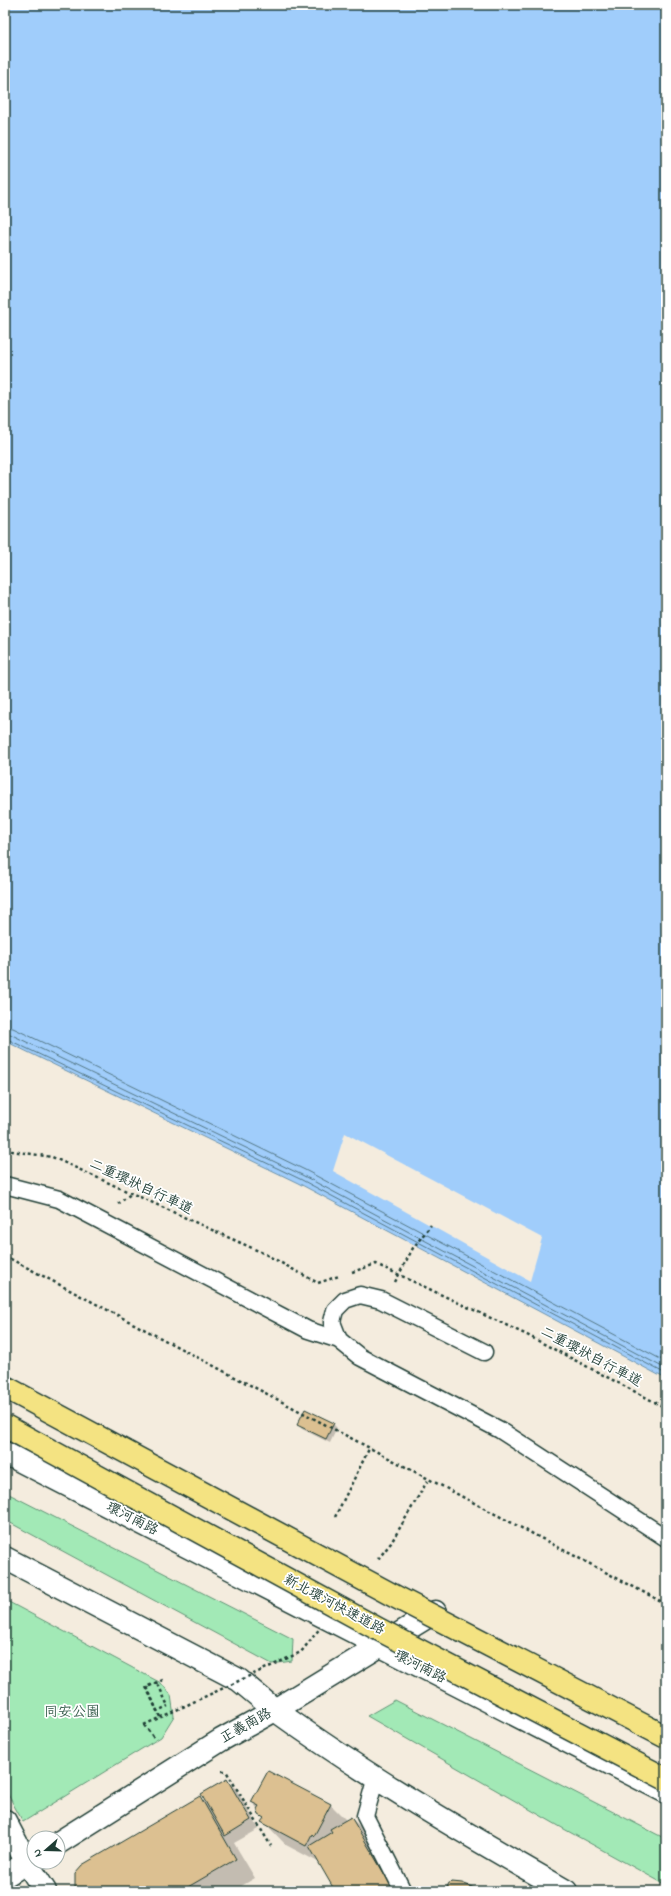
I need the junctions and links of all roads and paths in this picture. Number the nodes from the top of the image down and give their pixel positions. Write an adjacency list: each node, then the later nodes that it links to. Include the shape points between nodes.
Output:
1 (5, 1150): 4 (path, 二重環狀自行車道, via 52,1157)
2 (5, 1185): 8 (lane, via 59,1199 308,1330)
3 (431, 1225): 6 (path, via 413,1248 400,1275)
4 (265, 1254)
5 (5, 1256): 14 (path)
6 (381, 1300): 8 (lane, via 360,1296 345,1300 335,1310 332,1322); 9 (lane)
7 (527, 1335): 12 (path, 二重環狀自行車道)
8 (339, 1340): 18 (lane, via 360,1357 500,1430)
9 (484, 1352)
10 (5, 1381): 22 (street, via 212,1490)
11 (5, 1387): 28 (highway, bridge, via 396,1597)
12 (666, 1408)
13 (5, 1426): 32 (highway, 新北環河快速道路, bridge, via 378,1629)
14 (369, 1448): 16 (path); 17 (path)
15 (5, 1453): 24 (street, 環河南路)
16 (428, 1480): 20 (path, bridge, via 391,1543); 21 (path)
17 (335, 1517)
18 (666, 1538)
19 (5, 1558): 26 (street, via 239,1680)
20 (376, 1561)
21 (666, 1604)
22 (434, 1612): 24 (street, 正義南路); 28 (street)
23 (326, 1622): 27 (path, bridge, via 300,1652)
24 (378, 1646): 26 (street, 正義南路); 33 (street, 環河南路)
25 (163, 1680): 27 (path, bridge, via 147,1687 157,1710 168,1706 157,1682 146,1687)
26 (275, 1710): 31 (street); 35 (street, 正義南路, via 220,1740)
27 (160, 1717): 29 (path, bridge, via 144,1725)
28 (666, 1737)
29 (154, 1738)
30 (221, 1770): 36 (path, via 226,1771)
31 (376, 1777): 40 (street); 43 (lane, via 365,1816)
32 (666, 1779)
33 (666, 1792)
34 (5, 1821): 37 (street)
35 (66, 1838)
36 (271, 1846)
37 (26, 1855)
38 (26, 1863): 41 (street)
39 (34, 1870): 42 (street)
40 (533, 1872): 44 (lane); 45 (street)
41 (5, 1876)
42 (45, 1891)
43 (404, 1891)
44 (544, 1891)
45 (566, 1891)

